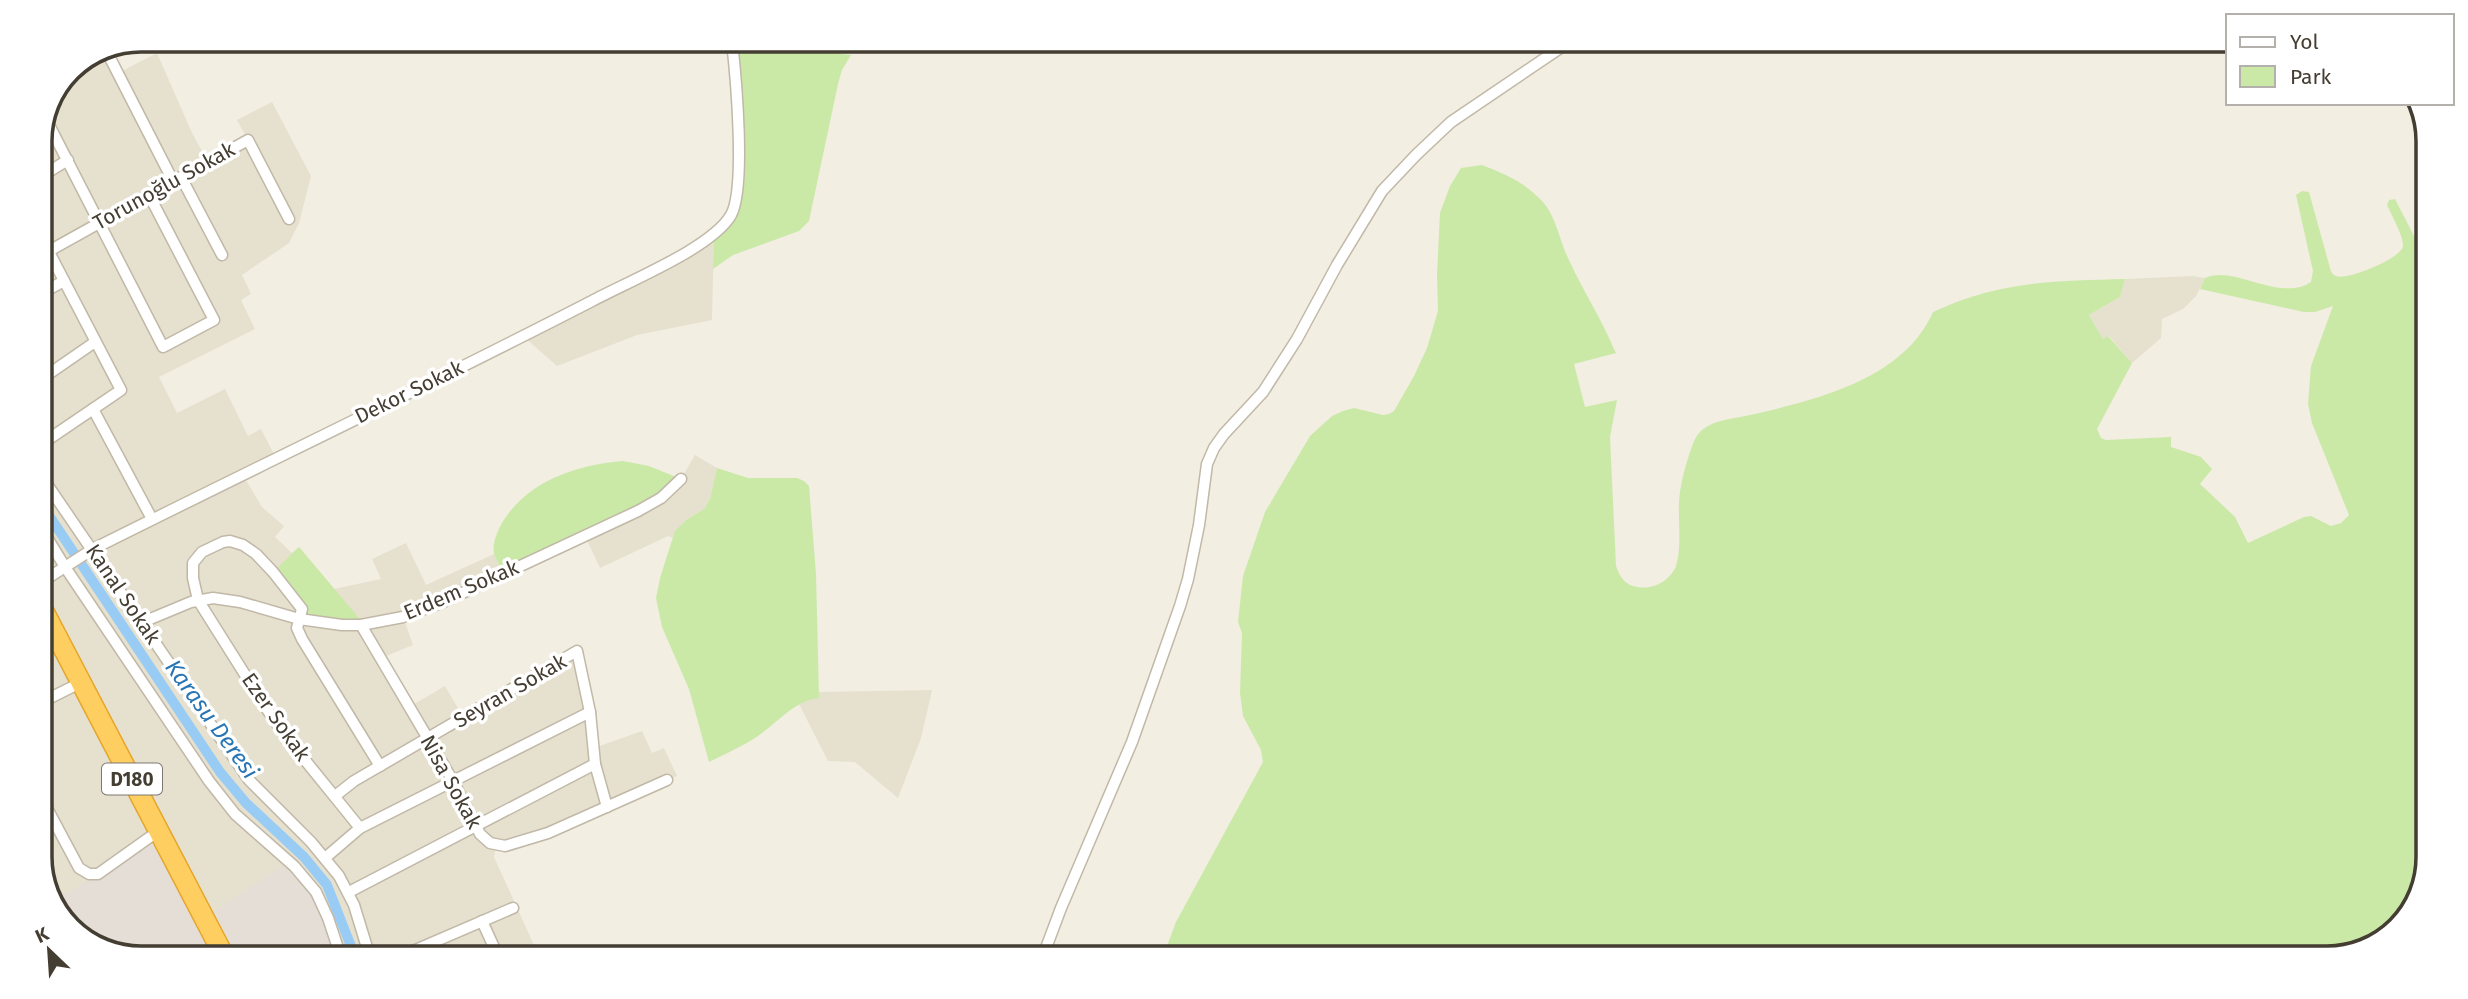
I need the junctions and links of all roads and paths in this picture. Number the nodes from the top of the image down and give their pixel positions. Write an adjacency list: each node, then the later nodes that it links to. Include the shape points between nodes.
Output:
1 (733, 52): 22 (street, Dekor Sokak, via 737,201 721,229 538,328)
2 (1554, 52): 57 (street, via 1451,122 1382,191 1263,392 1214,448 1207,464 1181,606 1132,742)
3 (110, 58): 7 (street)
4 (53, 132): 5 (street)
5 (68, 160): 6 (street); 10 (street)
6 (52, 170)
7 (177, 179): 8 (street, Torunoğlu Sokak); 9 (street, Torunoğlu Sokak, via 248,141); 12 (street)
8 (149, 195): 10 (street, Torunoğlu Sokak); 10 (street, via 214,320 163,347)
9 (289, 219)
10 (100, 222): 11 (street, Torunoğlu Sokak)
11 (52, 248)
12 (222, 255)
13 (52, 264): 14 (street)
14 (64, 281): 15 (street); 16 (street)
15 (52, 287)
16 (95, 342): 17 (street); 18 (street, via 121,390)
17 (52, 371)
18 (93, 409): 19 (street); 22 (street)
19 (52, 437)
20 (681, 479): 30 (street, Erdem Sokak, via 653,504 441,603)
21 (52, 492): 24 (street, Kanal Sokak)
22 (152, 519): 24 (street, Dekor Sokak)
23 (53, 547): 25 (street)
24 (93, 549): 25 (street, Dekor Sokak); 29 (street, Kanal Sokak)
25 (65, 567): 26 (street, Dekor Sokak); 53 (street, via 209,781 235,814 316,892)
26 (53, 575)
27 (198, 600): 28 (street, Erdem Sokak, via 232,600); 28 (street, via 193,563 202,552 230,541 249,548 273,572 302,609); 29 (street, Erdem Sokak); 41 (street, Ezer Sokak, via 287,738)
28 (299, 619): 30 (street, Erdem Sokak); 38 (street, via 302,639)
29 (143, 622): 47 (street, Kanal Sokak, via 249,780)
30 (361, 625): 36 (street, Nisa Sokak)
31 (53, 628): 52 (highway, D180)
32 (53, 651): 33 (highway, D180)
33 (72, 687): 34 (street); 46 (highway, D180)
34 (53, 697)
35 (590, 712): 36 (street, Seyran Sokak, via 577,651); 37 (street); 40 (street)
36 (427, 739): 38 (street, Seyran Sokak); 40 (street, Nisa Sokak)
37 (595, 764): 42 (street); 44 (street)
38 (380, 766): 41 (street, Seyran Sokak)
39 (667, 780): 42 (street, Nisa Sokak)
40 (453, 782): 44 (street, Nisa Sokak); 45 (street)
41 (335, 796): 45 (street, Ezer Sokak)
42 (607, 807): 44 (street, Nisa Sokak, via 548,833 505,845 490,843)
43 (53, 819): 46 (street, via 85,873 98,874)
44 (475, 826): 48 (street)
45 (360, 828): 47 (street)
46 (150, 837): 51 (highway, D180)
47 (325, 858): 48 (street, Kanal Sokak)
48 (349, 892): 54 (street, Kanal Sokak)
49 (513, 908): 50 (street)
50 (482, 921): 55 (street); 56 (street)
51 (207, 946)
52 (219, 946)
53 (337, 946)
54 (366, 946)
55 (424, 946)
56 (493, 946)
57 (1047, 946)

